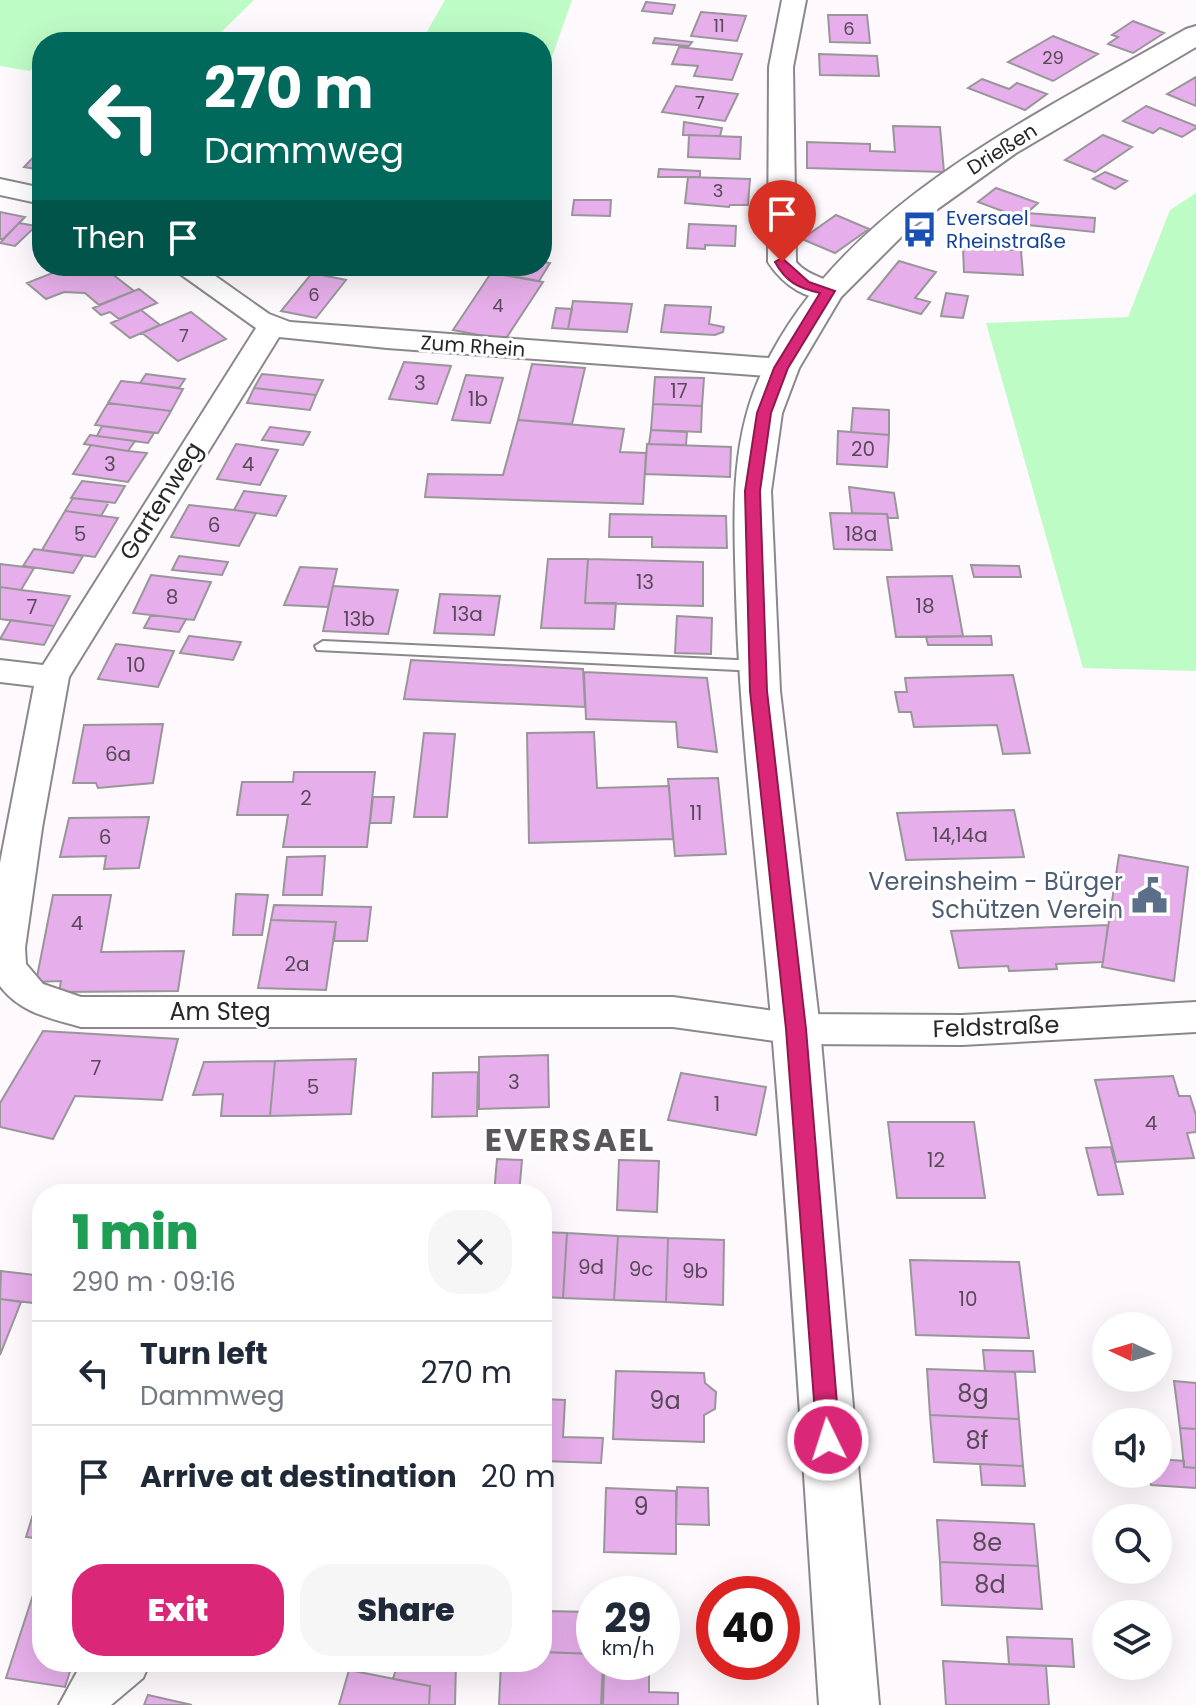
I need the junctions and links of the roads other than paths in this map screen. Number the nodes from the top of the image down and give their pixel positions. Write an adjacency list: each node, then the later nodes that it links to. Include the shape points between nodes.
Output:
1 (794, 0): 6 (street, via 781,67 782,262 804,285)
2 (1196, 35): 6 (street, Drießen, via 960,176 897,223)
3 (0, 187): 4 (street)
4 (32, 194)
5 (198, 276): 7 (street, Zum Rhein)
6 (828, 291): 8 (street, Drießen)
7 (271, 326): 8 (street, Zum Rhein, via 387,340); 12 (street, Gartenweg)
8 (781, 368): 10 (street, Drießen, via 764,413 752,491)
9 (323, 646): 10 (lane)
10 (758, 666): 14 (street, Drießen)
11 (0, 671): 12 (street)
12 (52, 677): 14 (street, Am Steg, via 7,907 4,963 27,995 81,1012 673,1012)
13 (1196, 1017): 14 (street, Feldstraße, via 962,1030)
14 (796, 1029): 17 (street, Drießen)
15 (114, 1672): 16 (street)
16 (83, 1705)
17 (849, 1705)

